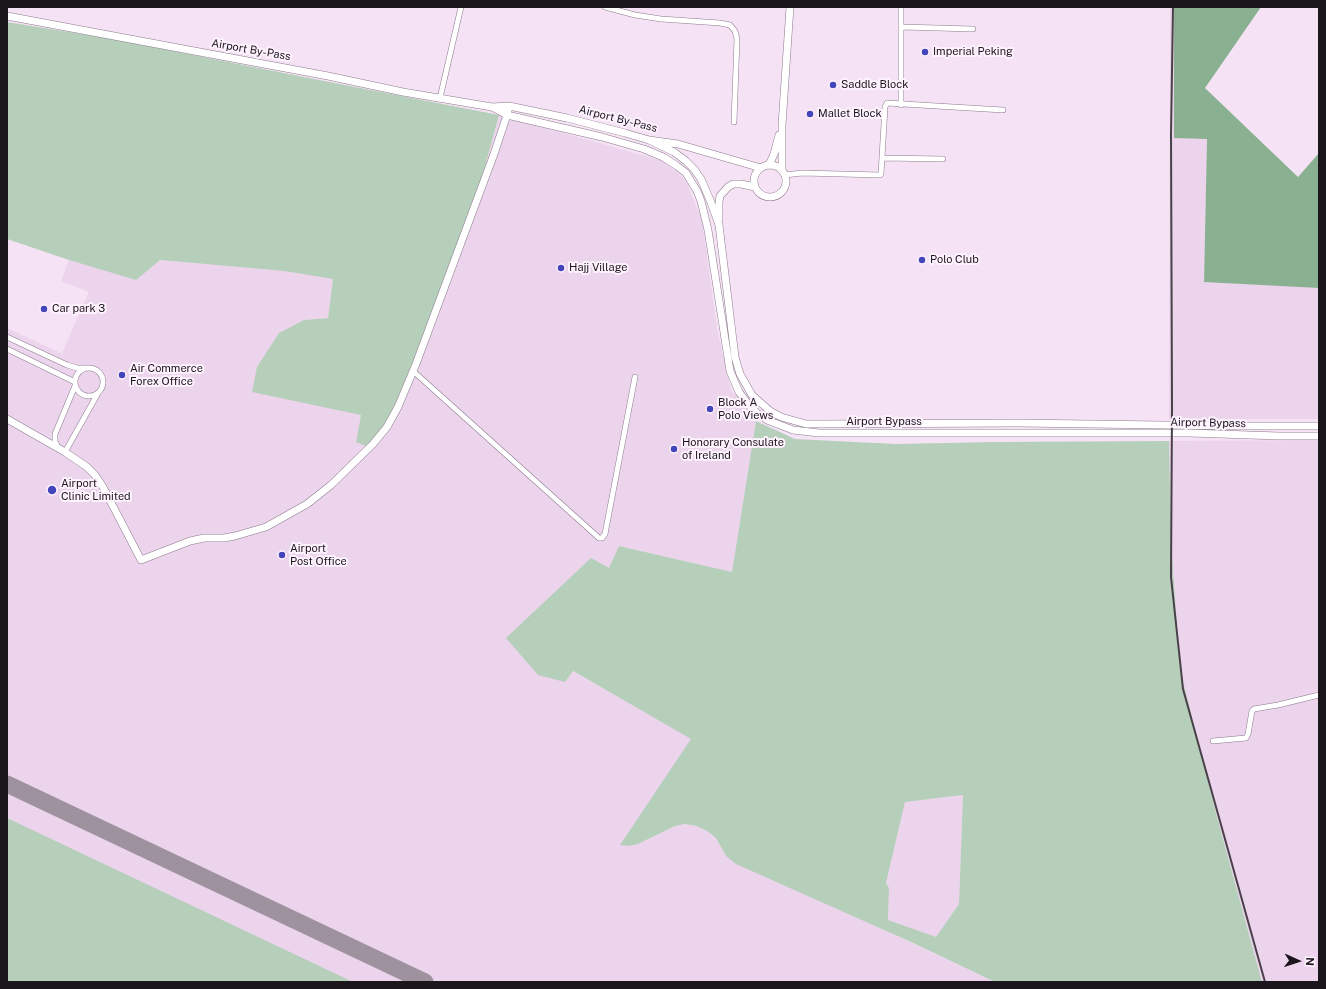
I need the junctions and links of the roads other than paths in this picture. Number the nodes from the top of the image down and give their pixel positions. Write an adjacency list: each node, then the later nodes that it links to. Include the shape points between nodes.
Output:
1 (461, 7): 8 (street)
2 (605, 7): 14 (street, via 661,19 730,25 737,35 738,49)
3 (790, 7): 15 (main road)
4 (901, 7): 6 (street)
5 (7, 16): 8 (main road, Airport By-Pass)
6 (902, 27): 7 (street); 9 (street)
7 (972, 29)
8 (440, 98): 10 (main road, Airport By-Pass)
9 (901, 105): 12 (street); 18 (street, via 886,104)
10 (492, 106): 11 (main road, Airport By-Pass); 13 (main road, Airport By-Pass)
11 (509, 106): 13 (main road); 16 (main road, Airport By-Pass, via 567,118)
12 (1003, 110)
13 (507, 115): 17 (main road, Airport By-Pass); 28 (main road)
14 (734, 122)
15 (782, 125): 20 (main road); 22 (main road)
16 (648, 140): 21 (main road, Airport By-Pass, via 678,144); 24 (main road, Airport Bypass, via 674,152 694,169 701,179)
17 (644, 149): 35 (main road, Airport Bypass, via 677,166 689,177 697,191 708,230 730,371 739,392 748,404 767,420 793,430 819,433 1190,433)
18 (882, 158): 19 (street); 22 (street, via 879,176)
19 (943, 159)
20 (769, 165): 21 (main road); 22 (main road)
21 (761, 168): 23 (main road, via 755,176)
22 (783, 173): 23 (main road, via 786,182 784,189 773,197 766,197)
23 (755, 187): 24 (main road, via 733,184 724,190 719,202)
24 (719, 225): 34 (main road, Airport Bypass, via 735,356 740,374 760,404 781,417 806,424)
25 (7, 337): 27 (street, via 67,365)
26 (7, 348): 30 (street)
27 (87, 368): 30 (street, via 78,373); 31 (street, via 95,369 103,377 104,385)
28 (413, 371): 29 (street, via 599,538 605,534); 37 (main road, via 405,393 387,427 332,485 307,504 266,527 235,536 190,541 141,560 95,475)
29 (635, 377)
30 (75, 384): 31 (street, via 78,392 84,396); 36 (street, via 55,434)
31 (97, 395): 37 (street)
32 (7, 415): 33 (main road)
33 (9, 420): 36 (main road)
34 (1319, 426)
35 (1319, 436)
36 (58, 448): 37 (main road)
37 (64, 452)
38 (1319, 695): 39 (street, via 1254,709 1246,738)
39 (1213, 740)

